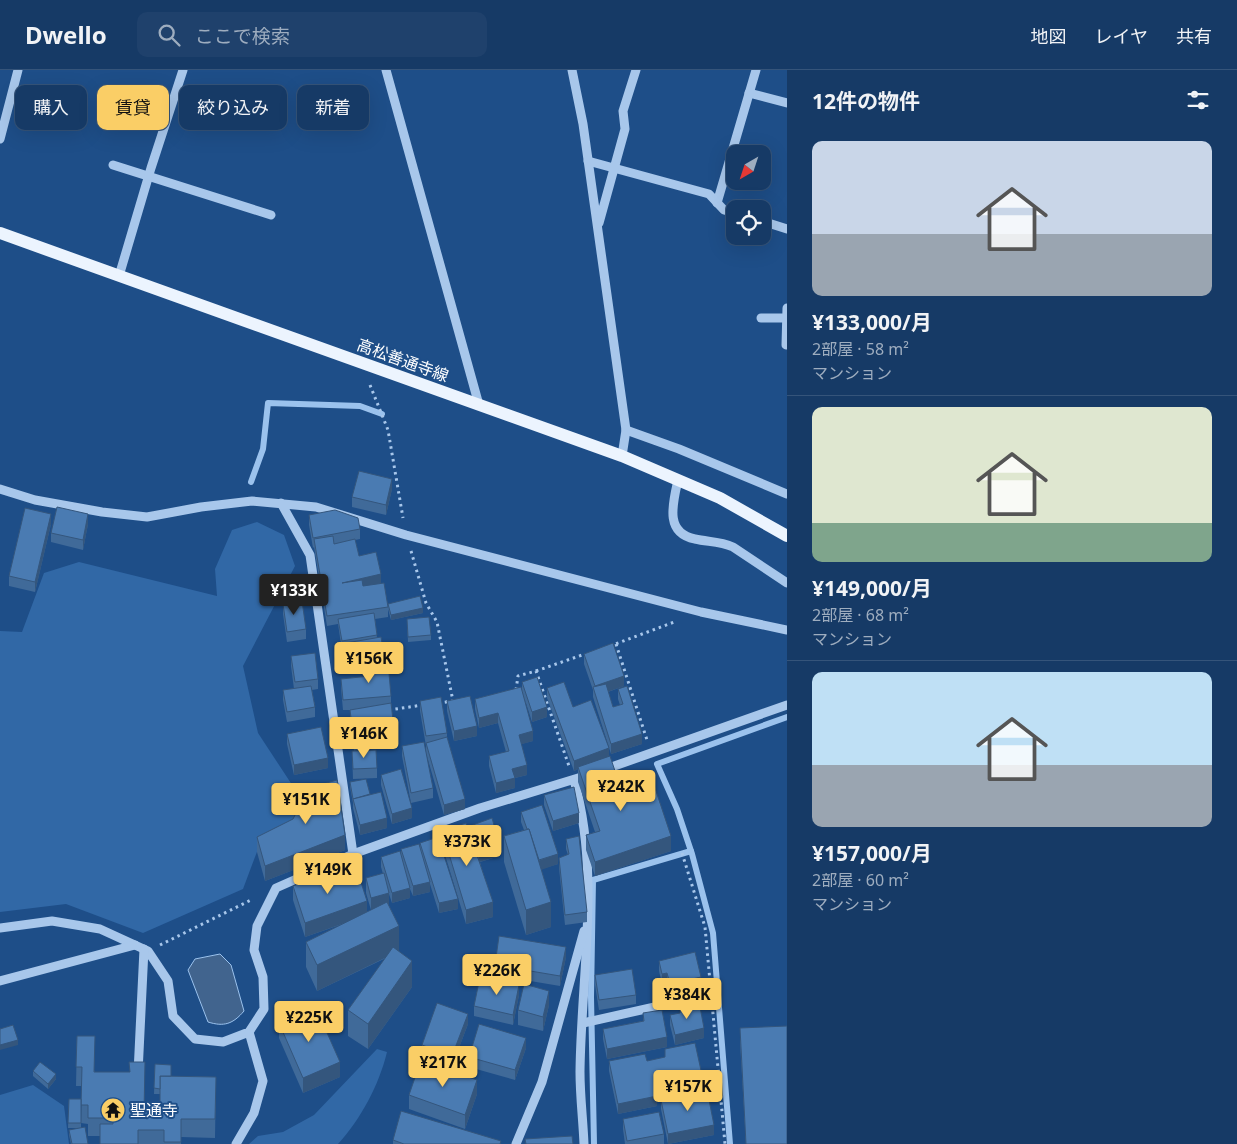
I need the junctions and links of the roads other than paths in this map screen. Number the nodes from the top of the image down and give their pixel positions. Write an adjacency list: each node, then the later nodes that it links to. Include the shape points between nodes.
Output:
1 (18, 70): 9 (street)
2 (184, 70): 13 (street)
3 (386, 70): 26 (street)
4 (572, 70): 10 (street)
5 (636, 70): 12 (street, via 623,111 624,129)
6 (756, 70): 7 (street)
7 (749, 94): 8 (street); 14 (street)
8 (787, 103)
9 (0, 139)
10 (588, 161): 12 (street); 18 (street)
11 (113, 165): 13 (street)
12 (614, 168): 14 (street, via 709,194); 18 (street)
13 (148, 176): 16 (street); 21 (street)
14 (717, 203): 15 (street)
15 (726, 211)
16 (271, 215)
17 (771, 224): 19 (street)
18 (598, 228): 27 (street)
19 (787, 228)
20 (0, 234): 21 (main road, 高松善通寺線)
21 (119, 276): 26 (main road, 高松善通寺線)
22 (787, 308): 24 (street)
23 (761, 318): 24 (street)
24 (787, 318): 25 (street)
25 (786, 345)
26 (479, 405): 28 (main road, 高松善通寺線)
27 (626, 430): 28 (street); 31 (street)
28 (622, 456): 29 (main road, 高松善通寺線)
29 (678, 480): 33 (main road, 高松善通寺線, via 720,498); 34 (street, via 672,515 673,523 681,533 734,547)
30 (0, 489): 32 (street, via 35,500 147,517 252,501)
31 (787, 494)
32 (282, 503): 35 (street, via 316,507 406,535 701,612); 38 (street, via 310,555)
33 (787, 536)
34 (787, 583)
35 (787, 630)
36 (787, 705): 37 (street)
37 (574, 780): 38 (street, via 480,808); 39 (street, via 582,807)
38 (353, 854): 46 (street, via 276,888 257,926 254,950 263,978 264,1009)
39 (589, 914): 45 (street); 49 (street, via 542,1082)
40 (0, 928): 41 (street, via 52,921 100,929)
41 (135, 945): 42 (street); 43 (street)
42 (146, 950): 46 (street, via 168,981 173,1016 195,1039 223,1042); 47 (street)
43 (0, 981)
44 (677, 1002): 45 (street)
45 (584, 1022): 50 (street, via 580,1072)
46 (249, 1032): 48 (street, via 263,1080 254,1113)
47 (138, 1073)
48 (236, 1144)
49 (516, 1144)
50 (584, 1144)

